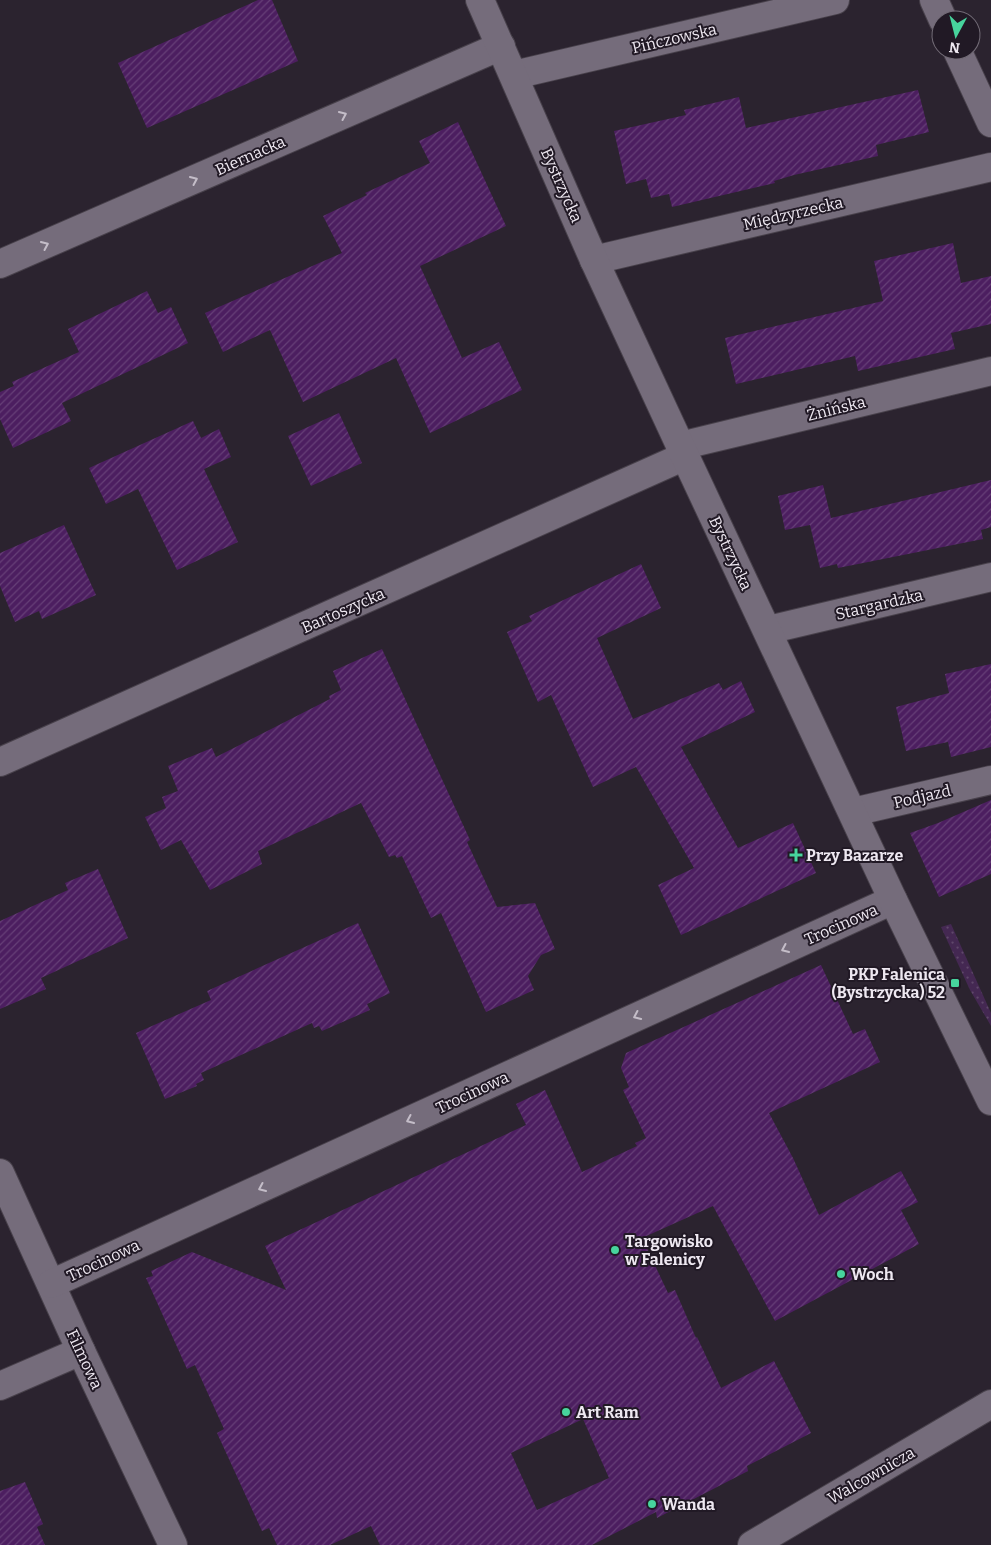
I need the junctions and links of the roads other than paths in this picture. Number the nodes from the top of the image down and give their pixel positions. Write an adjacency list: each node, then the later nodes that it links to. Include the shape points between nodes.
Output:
1 (480, 0): 3 (street, Bystrzycka)
2 (835, 0): 5 (street, Pińczowska)
3 (501, 46): 5 (street, Bystrzycka); 9 (street, Biernacka, one-way to 3)
4 (962, 60): 6 (street)
5 (514, 75): 8 (street, Bystrzycka)
6 (991, 124)
7 (991, 166): 8 (street, Międzyrzecka)
8 (594, 260): 11 (street, Bystrzycka)
9 (0, 264)
10 (991, 371): 11 (street, Żnińska)
11 (683, 451): 13 (street, Bystrzycka); 14 (street, Bartoszycka)
12 (991, 577): 13 (street, Stargardzka)
13 (768, 630): 16 (street, Bystrzycka)
14 (0, 762)
15 (991, 780): 16 (street, Podjazd)
16 (853, 812): 17 (street, Bystrzycka)
17 (893, 900): 18 (street, Bystrzycka); 20 (street, Trocinowa, one-way to 20)
18 (991, 1102)
19 (0, 1172): 20 (street, Filmowa)
20 (51, 1284): 21 (street, Filmowa)
21 (81, 1351): 22 (street); 24 (street, Filmowa)
22 (0, 1386)
23 (991, 1404): 25 (street, Walcownicza)
24 (174, 1545)
25 (752, 1545)

